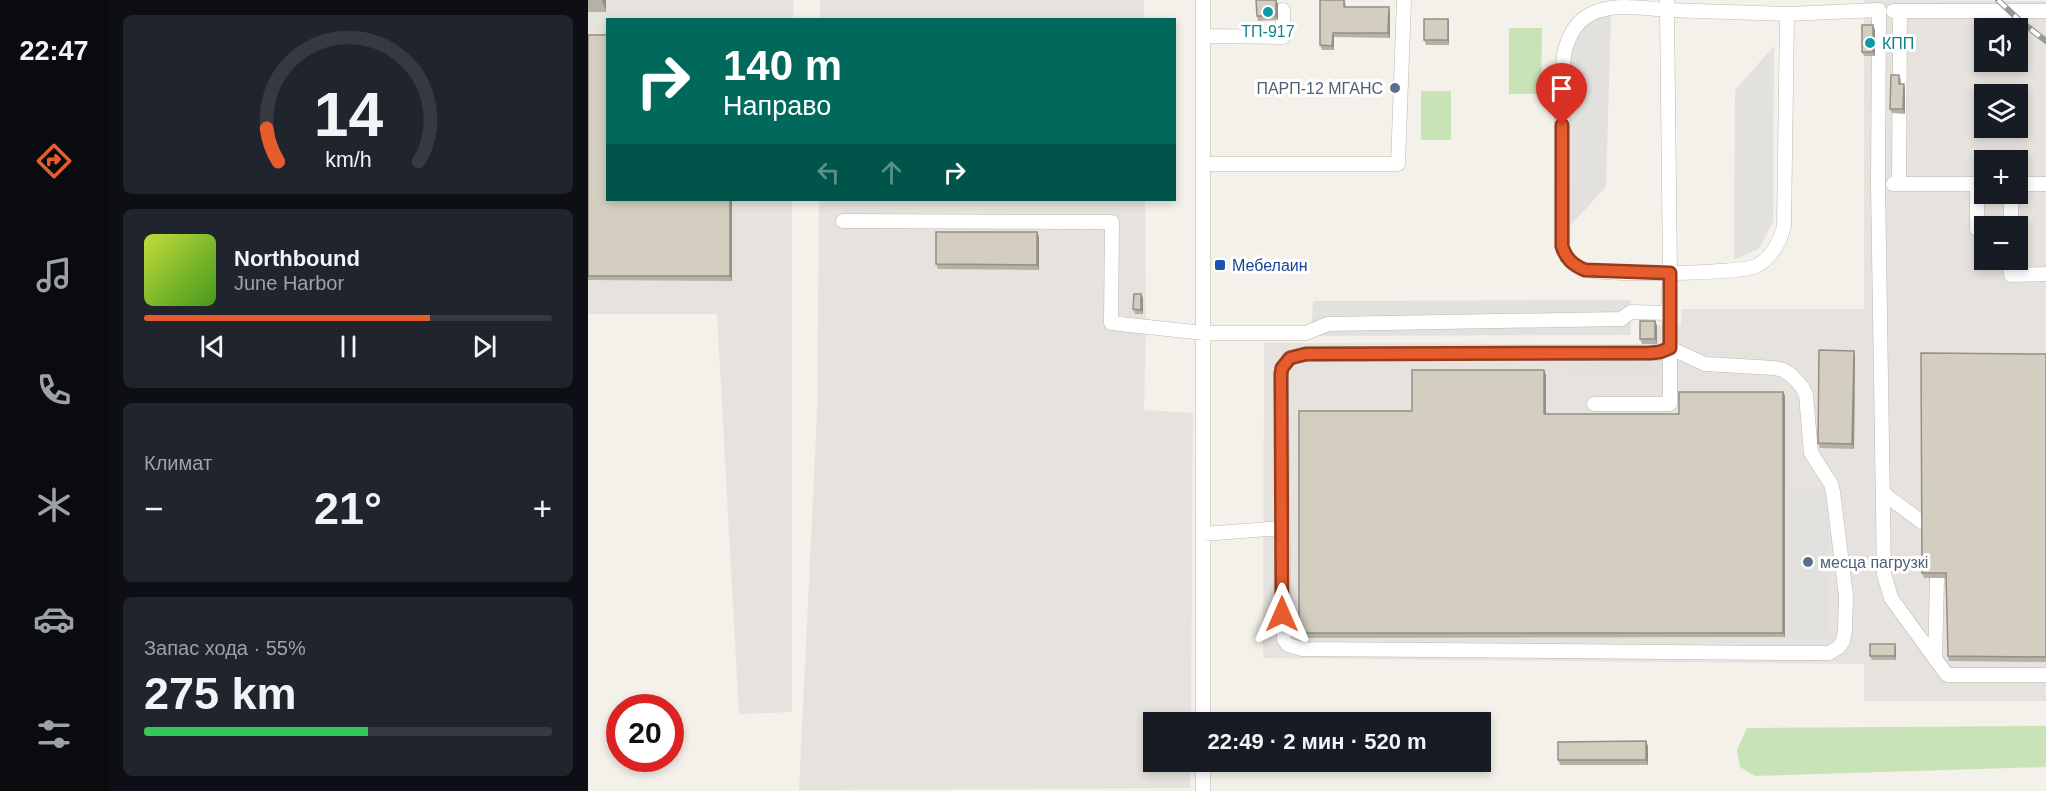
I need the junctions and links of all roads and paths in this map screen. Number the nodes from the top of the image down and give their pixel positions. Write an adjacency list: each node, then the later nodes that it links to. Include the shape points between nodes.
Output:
1 (1203, 0): 9 (street)
2 (1404, 0): 10 (street, via 1398,164)
3 (1667, 5): 8 (street); 18 (street); 18 (street, via 1596,12 1580,21 1568,41 1563,63 1562,246 1573,264 1585,270)
4 (1283, 10): 9 (street, via 1283,37)
5 (1879, 10): 6 (street); 8 (street); 11 (street)
6 (1900, 10): 7 (street); 12 (street)
7 (2046, 11)
8 (1787, 14): 18 (street, via 1784,226 1779,242 1763,261 1750,267)
9 (1203, 36): 10 (street)
10 (1204, 164): 21 (street)
11 (1878, 184): 12 (street); 24 (street)
12 (1899, 184): 13 (street)
13 (1974, 184)
14 (2028, 184): 15 (street)
15 (2046, 184)
16 (843, 221): 21 (street, via 1112,222 1111,324)
17 (2011, 270): 19 (street, via 2011,274)
18 (1670, 273): 20 (street)
19 (2046, 274)
20 (1668, 313): 21 (street, via 1631,312 1621,319 1328,324 1306,333); 22 (street)
21 (1204, 333): 27 (street)
22 (1670, 348): 23 (street, via 1670,404); 26 (street, via 1650,353 1306,354 1290,358 1281,374); 26 (street, via 1705,364 1783,370 1802,387 1808,401 1811,453 1833,492 1846,596 1843,641 1834,651 1293,647 1282,635)
23 (1594, 405)
24 (1883, 493): 25 (street); 29 (street, via 1884,574 1892,598)
25 (1923, 523)
26 (1282, 528): 27 (street)
27 (1203, 534): 31 (street)
28 (1937, 578): 29 (street)
29 (1935, 659): 30 (street, via 1947,675)
30 (2046, 675)
31 (1203, 712)
32 (1203, 772): 33 (street)
33 (1203, 791)

